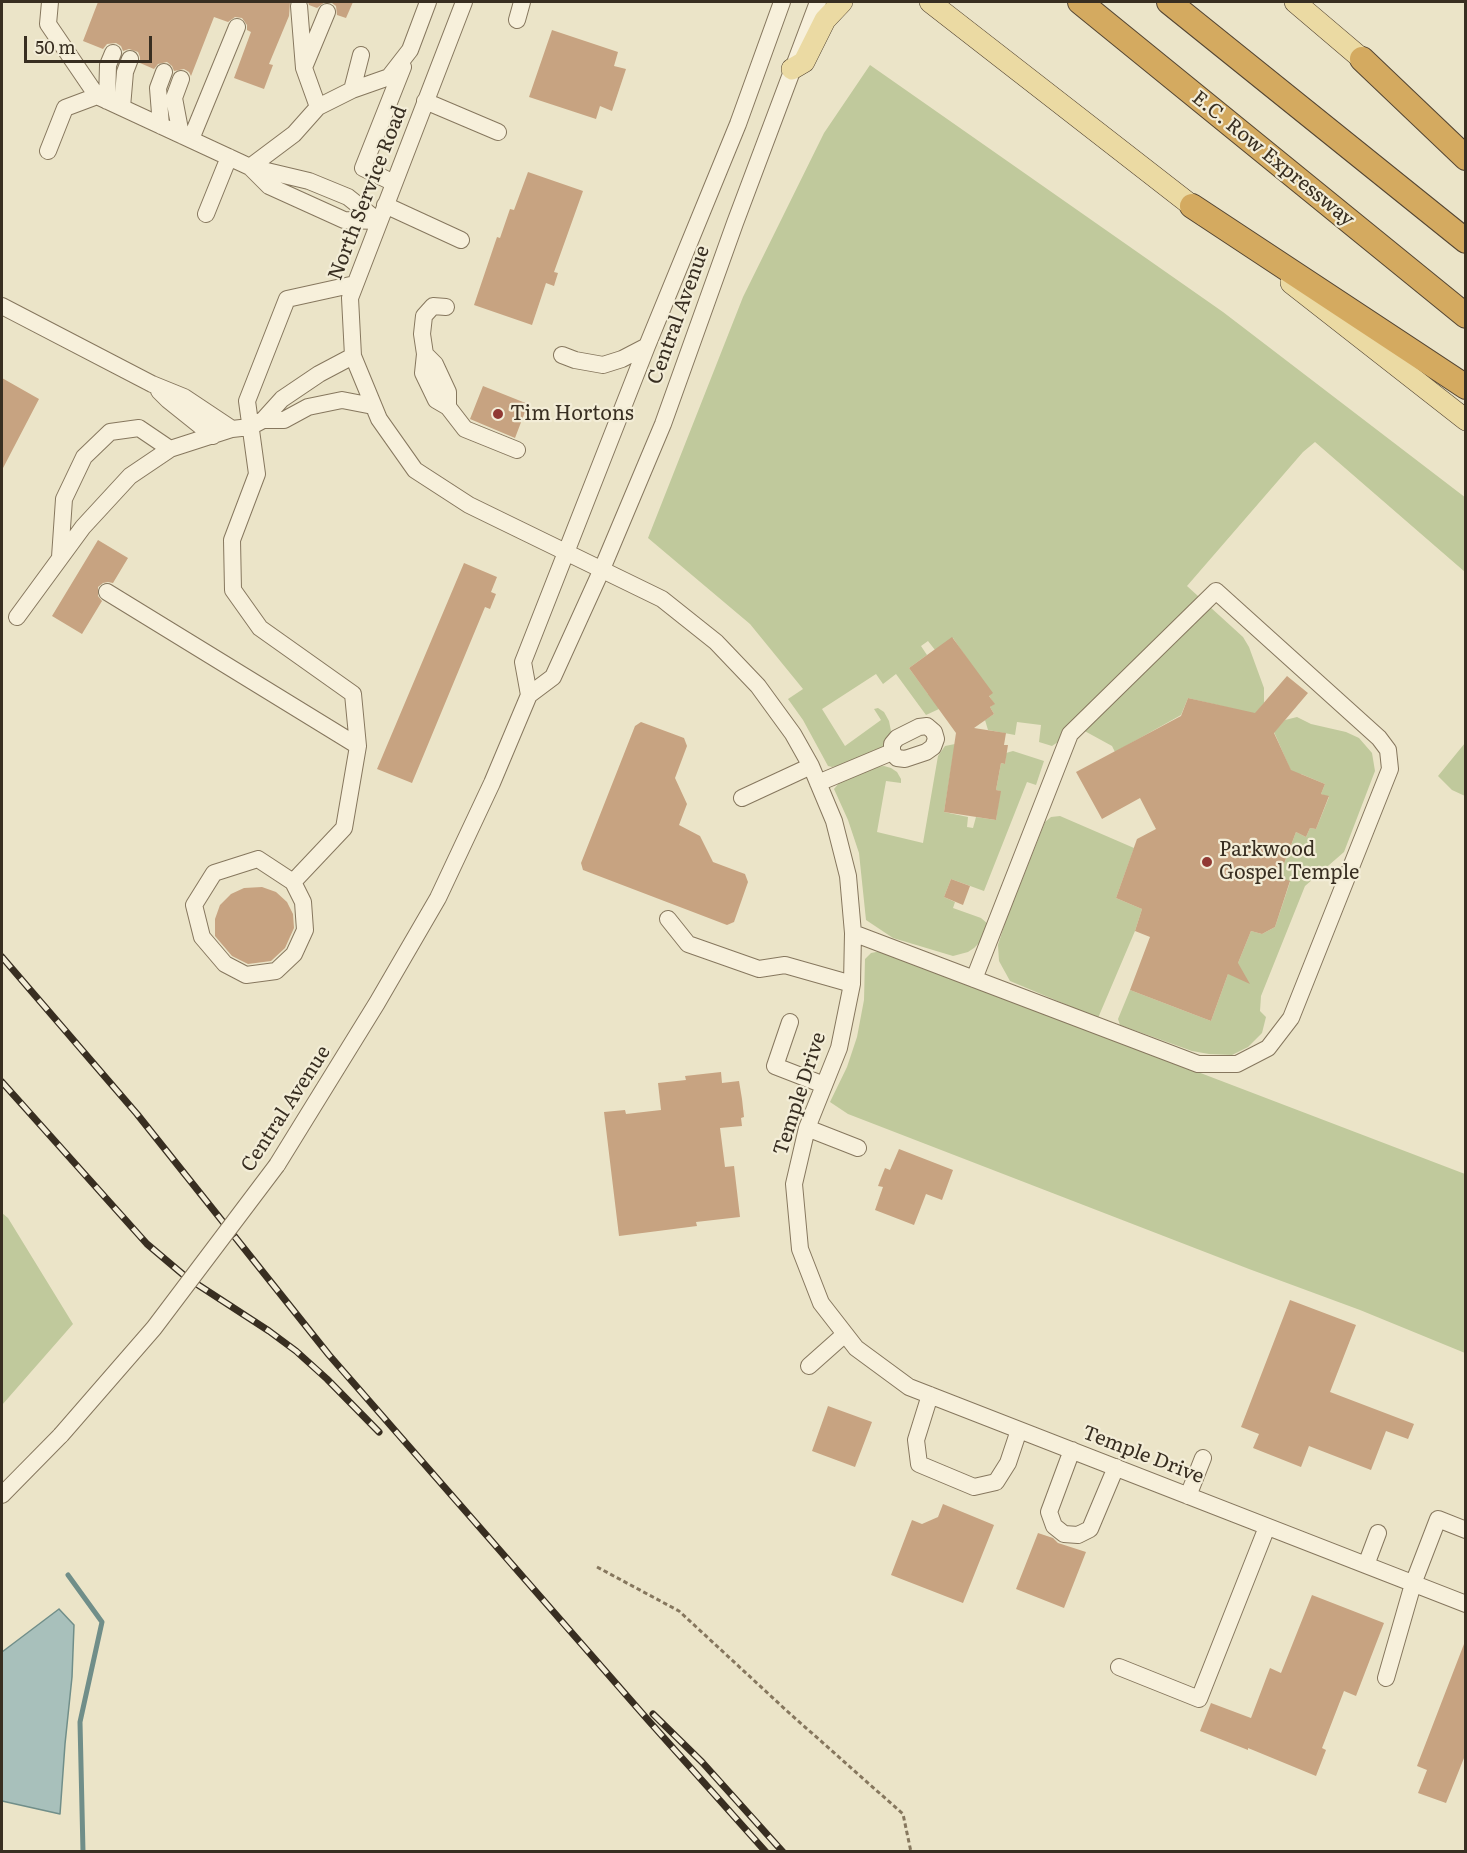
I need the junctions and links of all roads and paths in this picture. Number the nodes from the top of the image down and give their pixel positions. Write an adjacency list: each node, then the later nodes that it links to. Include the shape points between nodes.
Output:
1 (50, 2): 28 (street, via 48,24)
2 (428, 2): 18 (street)
3 (464, 2): 29 (street, North Service Road)
4 (522, 2): 15 (street)
5 (782, 2): 50 (street, Central Avenue, via 738,124)
6 (818, 2): 24 (street, Central Avenue)
7 (842, 2): 24 (main road, via 825,20 804,62)
8 (915, 2): 17 (main road)
9 (930, 2): 17 (main road)
10 (1080, 2): 49 (highway, E.C. Row Expressway)
11 (1169, 2): 45 (highway)
12 (1295, 2): 22 (main road)
13 (299, 6): 23 (street)
14 (327, 12): 23 (street)
15 (517, 20)
16 (237, 27): 33 (street)
17 (967, 31): 41 (main road)
18 (410, 50): 27 (street, via 389,77); 39 (street, via 363,168)
19 (113, 52): 28 (street, via 108,64)
20 (361, 55): 27 (street)
21 (130, 59): 28 (street)
22 (1362, 59): 34 (main road); 37 (highway)
23 (304, 68): 30 (street)
24 (792, 69): 64 (street, Central Avenue, via 663,424)
25 (164, 72): 31 (street, via 158,88)
26 (181, 79): 33 (street, via 174,98)
27 (352, 90): 30 (street)
28 (109, 101): 31 (street); 35 (street, via 65,108)
29 (425, 101): 32 (street); 39 (street, North Service Road)
30 (318, 107): 38 (street, via 294,134)
31 (161, 126): 33 (street)
32 (498, 132)
33 (186, 137): 36 (street)
34 (1466, 145)
35 (48, 151)
36 (229, 157): 38 (street); 42 (street)
37 (1466, 158)
38 (250, 167): 43 (street, via 269,186 344,220)
39 (394, 183): 40 (street, North Service Road)
40 (385, 204): 43 (street, North Service Road); 44 (street)
41 (1192, 206): 54 (highway); 56 (main road)
42 (206, 214)
43 (378, 222): 46 (street, North Service Road)
44 (461, 240)
45 (1466, 241)
46 (355, 284): 52 (street, North Service Road, via 350,298); 57 (street, via 287,299 247,401)
47 (2, 306): 53 (street)
48 (446, 307): 61 (street, via 434,306 424,316 422,334 423,373 436,400 448,407 465,429)
49 (1466, 316)
50 (647, 346): 51 (street, via 603,365); 62 (street, Central Avenue)
51 (562, 355)
52 (353, 356): 55 (street, North Service Road); 57 (street, via 282,399)
53 (152, 384): 58 (street, via 184,397); 59 (street)
54 (1466, 387)
55 (374, 406): 57 (street, via 342,400 308,407 284,420); 62 (street, North Service Road, via 378,418 415,470 469,505)
56 (1466, 420)
57 (256, 424): 58 (street); 68 (street, via 257,474 232,540 233,590 260,628 353,694)
58 (232, 429): 59 (street)
59 (213, 436): 60 (street)
60 (170, 449): 63 (street, via 130,476); 63 (street, via 139,428 110,432 84,457 64,499)
61 (517, 450)
62 (566, 553): 64 (street, Temple Drive); 67 (street, Central Avenue, via 523,662)
63 (60, 558): 66 (street)
64 (602, 569): 67 (street, Central Avenue, via 553,677); 70 (street, Temple Drive, via 662,599 716,642 758,686)
65 (107, 592): 68 (street)
66 (16, 617)
67 (529, 695): 89 (street, Central Avenue, bridge, via 438,898 277,1165 154,1328 61,1435)
68 (358, 746): 73 (street, via 344,828)
69 (892, 752): 71 (street)
70 (811, 766): 71 (street, Temple Drive); 72 (street)
71 (818, 783): 75 (street, Temple Drive, via 834,821 848,876)
72 (742, 798)
73 (293, 882): 73 (street, via 258,859 214,873 194,905 202,937 225,964 246,975 276,972 294,954 305,930 303,903)
74 (668, 919): 77 (street, via 688,944 759,969 785,965)
75 (853, 933): 76 (street); 77 (street, Temple Drive)
76 (974, 979): 76 (street, via 1198,1064 1238,1064 1268,1048 1291,1018 1390,769 1388,750 1215,591 1070,734)
77 (852, 984): 79 (street, Temple Drive, via 839,1048)
78 (790, 1022): 79 (street, via 775,1066)
79 (824, 1084): 80 (street, Temple Drive)
80 (807, 1128): 81 (street); 82 (street, Temple Drive, via 794,1184 800,1249 821,1303)
81 (858, 1148)
82 (845, 1334): 83 (street); 84 (street, Temple Drive, via 856,1348 909,1387)
83 (809, 1366)
84 (930, 1395): 85 (street, Temple Drive); 85 (street, via 916,1440 919,1464 974,1487 996,1482 1008,1463)
85 (1019, 1430): 86 (street, Temple Drive)
86 (1072, 1450): 88 (street, Temple Drive); 88 (street, via 1049,1512 1054,1526 1065,1534 1078,1535 1090,1529)
87 (1203, 1458): 90 (street)
88 (1116, 1467): 90 (street, Temple Drive)
89 (2, 1495)
90 (1188, 1496): 91 (street, Temple Drive)
91 (1267, 1527): 94 (street, Temple Drive); 98 (street, via 1199,1699)
92 (1466, 1530): 96 (street, via 1438,1519)
93 (1378, 1533): 94 (street)
94 (1366, 1565): 96 (street, Temple Drive)
95 (597, 1567): 100 (path, via 679,1611 903,1814)
96 (1413, 1584): 97 (street, Temple Drive); 99 (street)
97 (1466, 1604)
98 (1119, 1667)
99 (1386, 1678)
100 (911, 1851)

